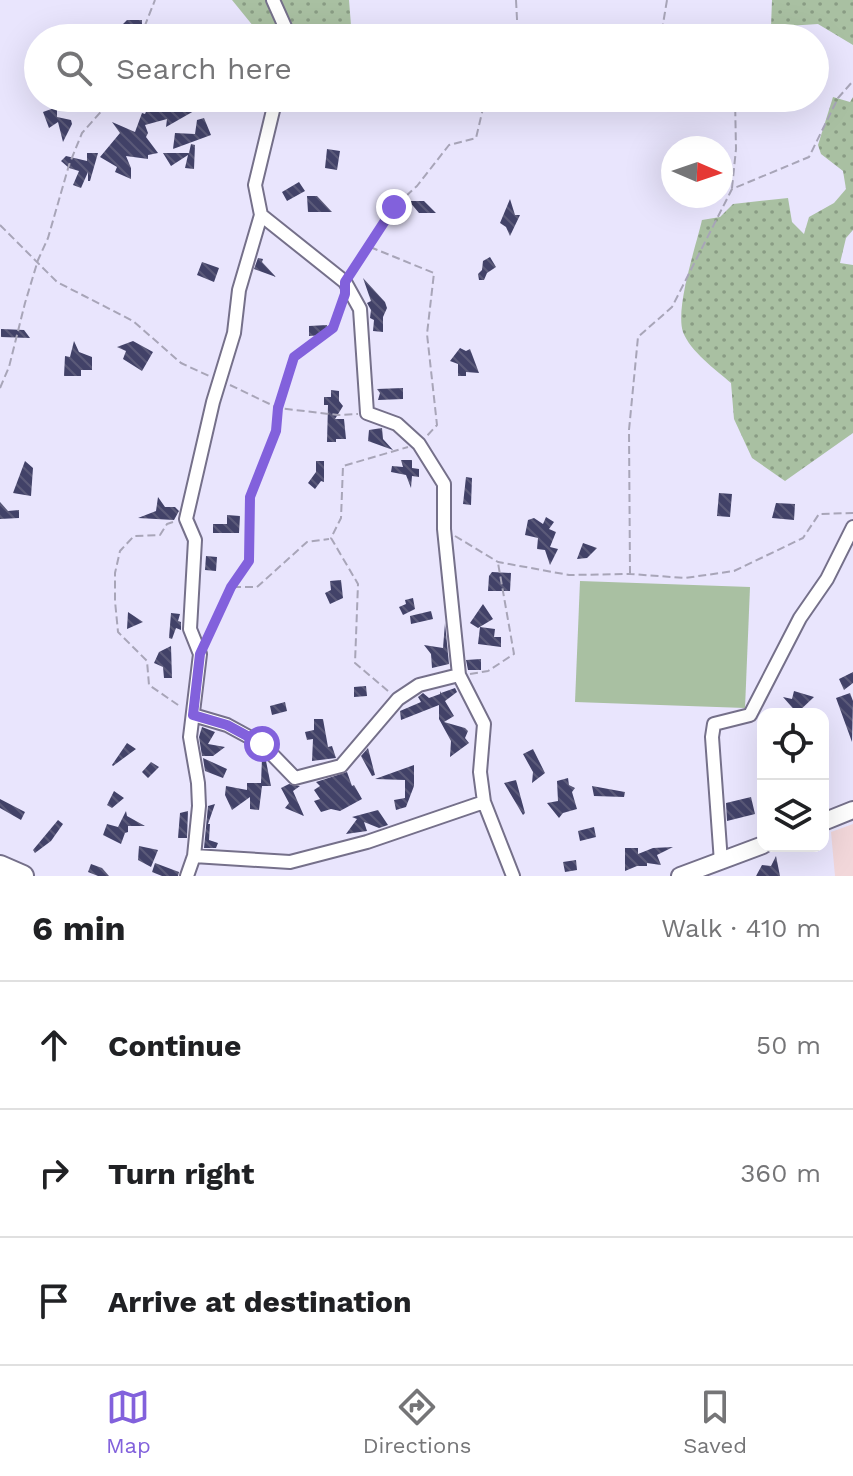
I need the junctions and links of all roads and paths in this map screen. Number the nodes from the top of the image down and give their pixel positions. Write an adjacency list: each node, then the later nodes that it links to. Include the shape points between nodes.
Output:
1 (155, 0): 5 (path)
2 (273, 0): 6 (street)
3 (516, 0): 7 (path)
4 (667, 0): 8 (path)
5 (146, 24)
6 (284, 24)
7 (517, 24)
8 (663, 24)
9 (853, 81): 15 (path, via 838,98 809,157)
10 (101, 112): 20 (path, via 82,133)
11 (273, 112): 17 (street, via 255,185)
12 (482, 112): 19 (path, via 476,138 449,145 394,207)
13 (735, 112): 14 (path)
14 (733, 179)
15 (733, 189)
16 (722, 208): 33 (path, via 672,307 638,337 629,430)
17 (261, 215): 21 (street); 22 (street)
18 (0, 225): 20 (path)
19 (370, 247): 21 (path); 26 (path, via 434,273 427,334 437,425)
20 (38, 260): 22 (path, via 57,282 133,321 181,363); 23 (path)
21 (345, 282): 24 (path, via 333,328 294,357); 25 (street, via 360,309)
22 (221, 381): 24 (path); 28 (street)
23 (0, 388)
24 (278, 408): 25 (path); 34 (path, via 276,431 250,497 249,561)
25 (367, 413): 26 (street, via 397,424)
26 (419, 444): 30 (street, via 444,484); 31 (path, via 343,466 341,518)
27 (853, 513): 33 (path, via 819,514 803,538 734,571 685,578)
28 (186, 519): 35 (street, via 195,540 190,629); 38 (path, via 167,524 160,535 134,536 120,551 115,601 118,632 147,661 149,685)
29 (853, 527): 44 (street, via 750,715 714,724)
30 (444, 529): 32 (path); 36 (street)
31 (331, 538): 34 (path, via 307,542 257,587); 37 (path, via 358,584 355,663)
32 (498, 562): 33 (path, via 569,575); 36 (path, via 514,654 488,671)
33 (630, 574)
34 (231, 587): 35 (path)
35 (200, 654): 38 (street)
36 (459, 675): 37 (street, via 419,685); 39 (street, via 484,724)
37 (398, 699): 38 (street, via 341,766 295,778 262,744)
38 (193, 715): 43 (street, via 190,737 199,806)
39 (484, 802): 43 (street, via 290,862); 48 (street)
40 (853, 810): 41 (street)
41 (829, 820)
42 (757, 847): 44 (street)
43 (194, 856): 47 (street)
44 (721, 862): 49 (street)
45 (0, 866): 46 (main road)
46 (23, 876)
47 (187, 876)
48 (513, 876)
49 (680, 876)

